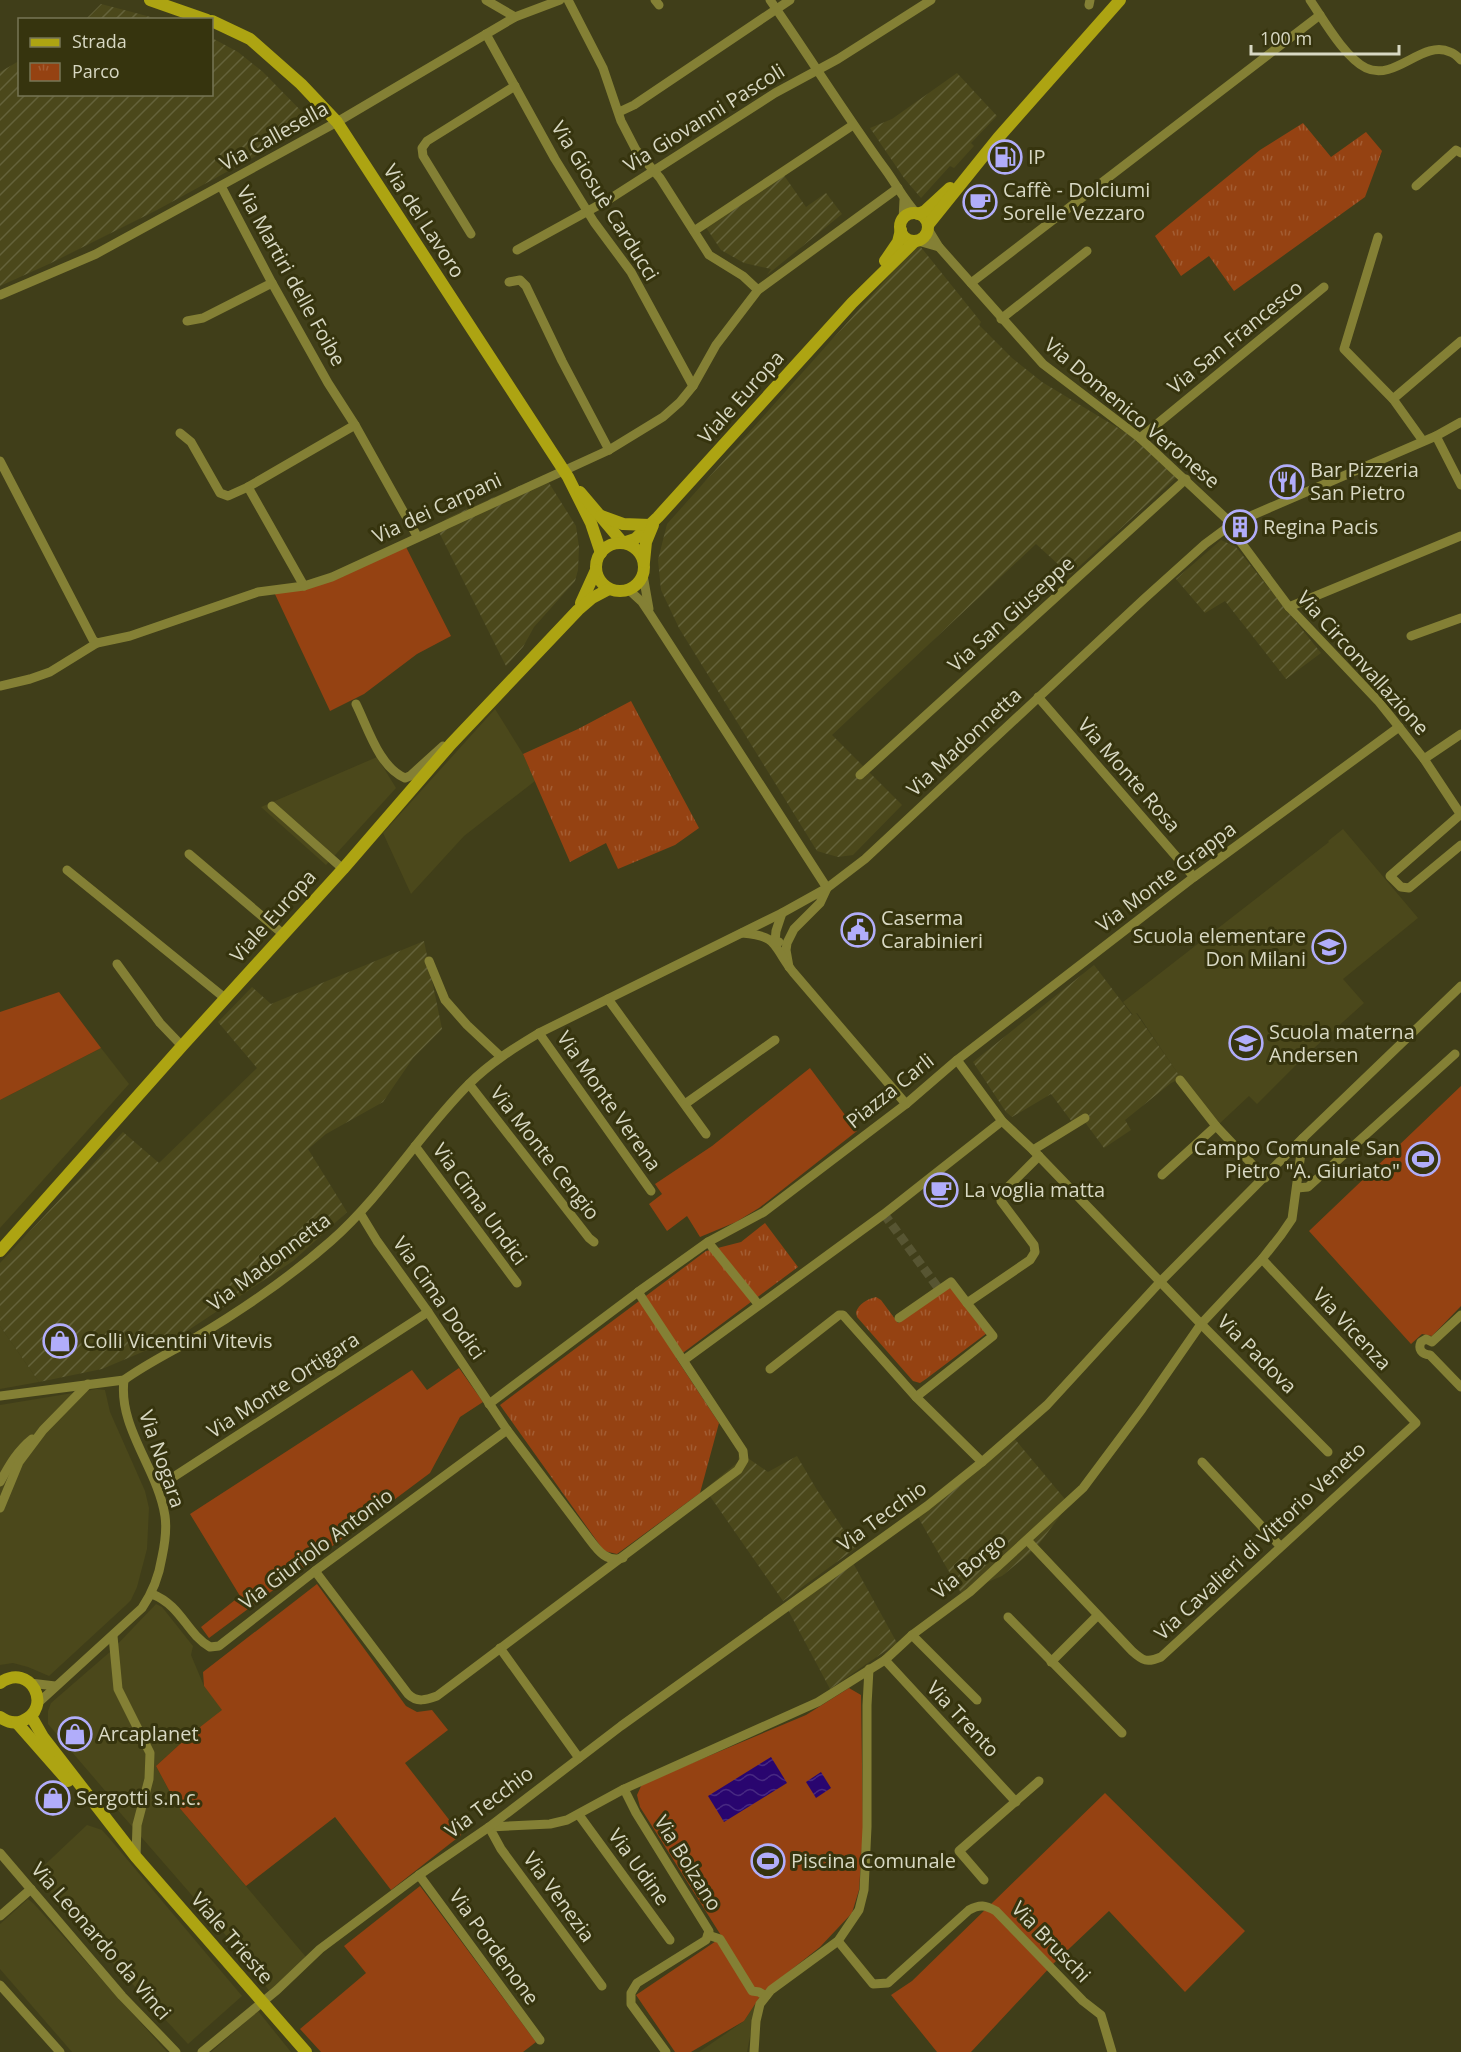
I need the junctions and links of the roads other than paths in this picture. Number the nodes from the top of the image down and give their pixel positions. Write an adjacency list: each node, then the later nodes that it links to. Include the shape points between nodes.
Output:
1 (150, 0): 13 (main road)
2 (486, 0): 12 (street)
3 (560, 0): 12 (street, Via Callesella)
4 (568, 0): 19 (street, via 606,75)
5 (770, 0): 10 (street)
6 (790, 0): 10 (street)
7 (931, 0): 17 (street, Via Giovanni Pascoli)
8 (1120, 0): 22 (main road)
9 (1310, 0): 11 (street)
10 (777, 10): 17 (street); 19 (street)
11 (1320, 15): 16 (street, via 1357,62 1368,69 1384,70 1438,50 1449,51); 42 (street)
12 (515, 17): 15 (street, Via Callesella)
13 (201, 18)
14 (213, 21): 20 (main road, Via del Lavoro, via 250,39)
15 (486, 34): 18 (street, Via Giosuè Carducci); 20 (street, Via Callesella)
16 (1461, 60)
17 (817, 70): 21 (street); 24 (street, Via Giovanni Pascoli)
18 (515, 86): 29 (street, Via Giosuè Carducci); 34 (street, via 427,141 422,148 423,156)
19 (619, 112): 24 (street, via 636,150)
20 (337, 122): 25 (street, Via Callesella); 60 (main road, Via del Lavoro)
21 (852, 125): 27 (street); 33 (street)
22 (987, 151): 30 (main road, via 933,204); 32 (main road)
23 (1461, 153): 26 (street, via 1455,151)
24 (654, 170): 29 (street, Via Giovanni Pascoli); 33 (street)
25 (221, 186): 41 (street, Via Martiri delle Foibe); 45 (street, Via Callesella, via 96,254)
26 (1416, 186)
27 (898, 188): 28 (street); 44 (street, Via dei Carpani)
28 (904, 200): 30 (street); 31 (street)
29 (587, 211): 38 (street, Via Giovanni Pascoli); 50 (street, Via Giosuè Carducci, via 631,272)
30 (917, 214): 31 (main road, via 909,215); 32 (main road)
31 (902, 225): 36 (main road, via 907,240); 46 (main road, via 892,252)
32 (928, 227): 36 (main road, via 926,235); 37 (street, Via Domenico Veronese)
33 (694, 231): 44 (street, via 709,255)
34 (471, 234)
35 (1378, 237): 51 (street, via 1344,349)
36 (916, 241): 37 (street); 46 (main road)
37 (939, 246): 42 (street, Via Domenico Veronese)
38 (517, 250)
39 (1087, 251): 47 (street)
40 (509, 282): 58 (street, via 520,280 526,286)
41 (272, 283): 48 (street, via 203,318); 53 (street, Via Martiri delle Foibe)
42 (971, 283): 47 (street, Via Domenico Veronese)
43 (1324, 288): 56 (street, Via San Francesco)
44 (758, 290): 50 (street, Via dei Carpani, via 716,345)
45 (0, 295)
46 (852, 303): 65 (main road, Viale Europa)
47 (1001, 319): 56 (street, Via Domenico Veronese, via 1043,364)
48 (187, 321)
49 (1461, 341): 51 (street)
50 (693, 386): 58 (street, Via dei Carpani, via 663,417)
51 (1393, 399): 57 (street)
52 (1461, 422): 55 (street, Via Madonnetta)
53 (355, 425): 63 (street); 67 (street, Via Martiri delle Foibe)
54 (180, 433): 63 (street, via 191,442 220,493 228,496)
55 (1436, 435): 57 (street, Via Madonnetta); 62 (street)
56 (1140, 438): 61 (street, Via Domenico Veronese)
57 (1422, 441): 66 (street, Via Madonnetta)
58 (609, 450): 60 (street, Via dei Carpani)
59 (0, 460): 83 (street)
60 (566, 473): 64 (main road, Via del Lavoro); 67 (street, Via dei Carpani); 71 (main road, Via del Lavoro)
61 (1186, 479): 66 (street, Via Domenico Veronese); 91 (street, Via San Giuseppe)
62 (1461, 485)
63 (248, 487): 75 (street)
64 (600, 515): 65 (main road, via 623,524); 70 (main road, Via del Lavoro)
65 (654, 521): 70 (main road, Viale Europa, via 635,539); 72 (main road, Viale Europa)
66 (1232, 524): 69 (street, Via Domenico Veronese); 85 (street, Via Madonnetta, via 1205,544)
67 (417, 536): 75 (street, Via dei Carpani, via 332,577)
68 (1461, 536): 78 (street)
69 (1237, 537): 78 (street, Via Circonvallazione)
70 (623, 543): 71 (main road, via 611,545); 72 (main road, via 636,549)
71 (601, 553): 73 (main road)
72 (644, 562): 74 (main road)
73 (597, 570): 76 (main road, via 598,578); 79 (main road, Viale Europa)
74 (643, 575): 77 (main road); 80 (street)
75 (304, 586): 83 (street, Via dei Carpani, via 258,592 130,636)
76 (609, 589): 77 (main road); 79 (main road, Viale Europa)
77 (629, 590): 80 (street)
78 (1289, 607): 87 (street, Via Circonvallazione)
79 (578, 610): 89 (main road, Viale Europa)
80 (650, 614): 99 (street)
81 (1461, 618): 82 (street)
82 (1411, 636)
83 (97, 643): 84 (street, Via dei Carpani, via 50,672)
84 (0, 686)
85 (1038, 698): 98 (street, Via Monte Rosa); 99 (street, Via Madonnetta, via 865,859)
86 (356, 704): 89 (street, via 386,764 405,778 444,745)
87 (1399, 727): 90 (street, Via Circonvallazione); 98 (street, Via Monte Grappa)
88 (1461, 734): 90 (street)
89 (451, 744): 96 (main road, Viale Europa)
90 (1424, 759): 93 (street, Via Circonvallazione)
91 (860, 775)
92 (272, 806): 96 (street)
93 (1461, 814): 94 (street, Via Circonvallazione, via 1390,876 1401,887 1408,888)
94 (1461, 845)
95 (189, 854): 102 (street)
96 (343, 869): 102 (main road, Viale Europa)
97 (67, 870): 109 (street)
98 (1194, 877): 116 (street, Via Monte Grappa)
99 (827, 888): 100 (street, Via Madonnetta); 104 (street, via 820,903 794,929)
100 (782, 913): 101 (street, Via Madonnetta); 103 (street)
101 (742, 933): 103 (street, via 760,934); 110 (street, Via Madonnetta)
102 (283, 934): 109 (main road, Viale Europa)
103 (775, 942): 104 (street); 107 (street)
104 (788, 943): 107 (street)
105 (429, 961): 115 (street, via 445,1000)
106 (117, 964): 113 (street)
107 (789, 967): 120 (street)
108 (1461, 986): 125 (street, Via Tecchio)
109 (226, 999): 113 (main road, Viale Europa)
110 (608, 999): 111 (street, Via Madonnetta); 119 (street)
111 (539, 1033): 115 (street, Via Madonnetta); 131 (street, Via Monte Verena)
112 (775, 1040): 119 (street)
113 (182, 1046): 135 (main road, Viale Europa)
114 (1455, 1054): 130 (street, via 1308,1187)
115 (500, 1056): 118 (street, Via Madonnetta)
116 (957, 1060): 120 (street, Piazza Carli); 122 (street, Piazza Carli)
117 (1180, 1080): 123 (street)
118 (469, 1084): 126 (street, Via Madonnetta); 133 (street, Via Monte Cengio)
119 (686, 1104): 124 (street)
120 (906, 1104): 134 (street, Piazza Carli, via 764,1212)
121 (1085, 1118): 127 (street)
122 (1002, 1121): 127 (street, Piazza Carli); 141 (street, via 884,1214)
123 (1216, 1126): 128 (street); 129 (street)
124 (706, 1134)
125 (1303, 1138): 129 (street, Via Tecchio); 130 (street, Via Borgo)
126 (415, 1146): 132 (street, Via Madonnetta); 138 (street, Via Cima Undici)
127 (1036, 1153): 137 (street, Via Padova); 140 (street, via 1001,1194 1001,1201 1034,1245 1035,1252 1030,1260)
128 (1162, 1175)
129 (1265, 1178): 137 (street, Via Tecchio)
130 (1297, 1188): 136 (street, Via Borgo, via 1292,1219)
131 (651, 1191)
132 (360, 1213): 142 (street, Via Cima Dodici); 148 (street, Via Madonnetta, via 331,1241 267,1290)
133 (594, 1242)
134 (708, 1242): 139 (street, Piazza Carli); 141 (street)
135 (0, 1251)
136 (1262, 1259): 145 (street, Via Borgo); 154 (street, Via Vicenza)
137 (1160, 1282): 145 (street, Via Padova); 158 (street, Via Tecchio, via 1047,1405)
138 (517, 1283)
139 (638, 1292): 146 (street); 153 (street, Piazza Carli)
140 (967, 1303): 144 (street, via 951,1282); 152 (street, via 993,1336)
141 (758, 1304): 146 (street)
142 (428, 1312): 153 (street, Via Cima Dodici); 161 (street, Via Monte Ortigara)
143 (1461, 1315): 150 (street, via 1432,1342 1421,1341 1419,1346)
144 (899, 1318)
145 (1201, 1324): 157 (street, Via Padova); 163 (street, Via Borgo, via 1083,1488)
146 (684, 1360): 166 (street, via 743,1451 744,1460 738,1470)
147 (770, 1370): 152 (street, via 843,1315)
148 (124, 1380): 149 (street, Via Madonnetta); 161 (street, Via Nogara, via 122,1396 130,1424)
149 (88, 1384): 151 (street, Via Madonnetta); 155 (street)
150 (1461, 1387)
151 (0, 1396)
152 (916, 1398): 158 (street)
153 (489, 1404): 156 (street, Via Cima Dodici)
154 (1416, 1423): 164 (street, Via Cavalieri di Vittorio Veneto)
155 (43, 1430): 160 (street, via 23,1446); 162 (street, via 19,1462)
156 (507, 1430): 165 (street, Via Cima Dodici); 167 (street, Via Giuriolo Antonio)
157 (1328, 1452)
158 (982, 1462): 186 (street, Via Tecchio)
159 (1202, 1462): 164 (street)
160 (0, 1482)
161 (158, 1487): 169 (street, Via Nogara, via 166,1538)
162 (0, 1508)
163 (1027, 1540): 170 (street, Via Cavalieri di Vittorio Veneto); 172 (street, Via Borgo, via 970,1592)
164 (1280, 1546): 170 (street, Via Cavalieri di Vittorio Veneto, via 1161,1657 1150,1662 1131,1651)
165 (599, 1551): 166 (street, via 612,1560); 168 (street, via 602,1562)
166 (625, 1557): 168 (street)
167 (315, 1570): 169 (street, Via Giuriolo Antonio, via 219,1646 210,1647 203,1642 169,1602); 174 (street, via 417,1701 437,1696)
168 (597, 1578): 174 (street)
169 (152, 1594): 173 (street, Via Nogara)
170 (1097, 1616): 176 (street)
171 (1008, 1617): 176 (street)
172 (912, 1635): 175 (street, Via Borgo); 181 (street)
173 (113, 1636): 180 (street, Via Nogara); 192 (street, via 118,1689 150,1753 149,1779)
174 (500, 1648): 186 (street)
175 (885, 1660): 177 (street, Via Borgo); 189 (street, Via Trento)
176 (1051, 1662): 185 (street)
177 (869, 1670): 188 (street, Via Borgo, via 818,1702); 200 (street, via 864,1890 859,1910)
178 (1, 1680): 179 (main road, via 17,1677)
179 (30, 1683): 180 (street); 182 (main road)
180 (55, 1686): 182 (street, Via Nogara)
181 (976, 1700)
182 (38, 1703): 183 (main road)
183 (31, 1716): 184 (main road, Viale Trieste); 192 (main road, Viale Trieste)
184 (7, 1723): 192 (main road, Viale Trieste)
185 (1122, 1732)
186 (579, 1758): 191 (street, Via Tecchio)
187 (1039, 1781): 189 (street)
188 (624, 1789): 190 (street, Via Borgo); 198 (street, Via Bolzano)
189 (1016, 1802): 195 (street, via 959,1851)
190 (579, 1815): 191 (street, Via Borgo, via 550,1824); 199 (street, Via Udine)
191 (489, 1827): 194 (street, Via Tecchio); 202 (street, Via Venezia)
192 (132, 1853): 204 (main road, Viale Trieste)
193 (0, 1854): 196 (street, Via Leonardo da Vinci)
194 (419, 1875): 204 (street, Via Tecchio, via 320,1949); 205 (street, Via Pordenone)
195 (984, 1880)
196 (31, 1889): 197 (street); 207 (street, Via Leonardo da Vinci, via 122,1996)
197 (0, 1916)
198 (708, 1935): 203 (street, via 720,1939 752,1991); 210 (street, Via Bolzano, via 706,1940 637,1983 630,1993 632,2004)
199 (670, 1940)
200 (838, 1941): 203 (street); 212 (street, Via Bruschi, via 873,1984 888,1983 969,1910 987,1906 1101,2015)
201 (0, 1985): 206 (street)
202 (602, 1986)
203 (766, 1996): 211 (street, via 756,2021)
204 (262, 2002): 208 (street, Via Tecchio); 209 (main road, Viale Trieste)
205 (540, 2040)
206 (60, 2052)
207 (176, 2052)
208 (202, 2052)
209 (306, 2052)
210 (666, 2052)
211 (754, 2052)
212 (1112, 2052)

